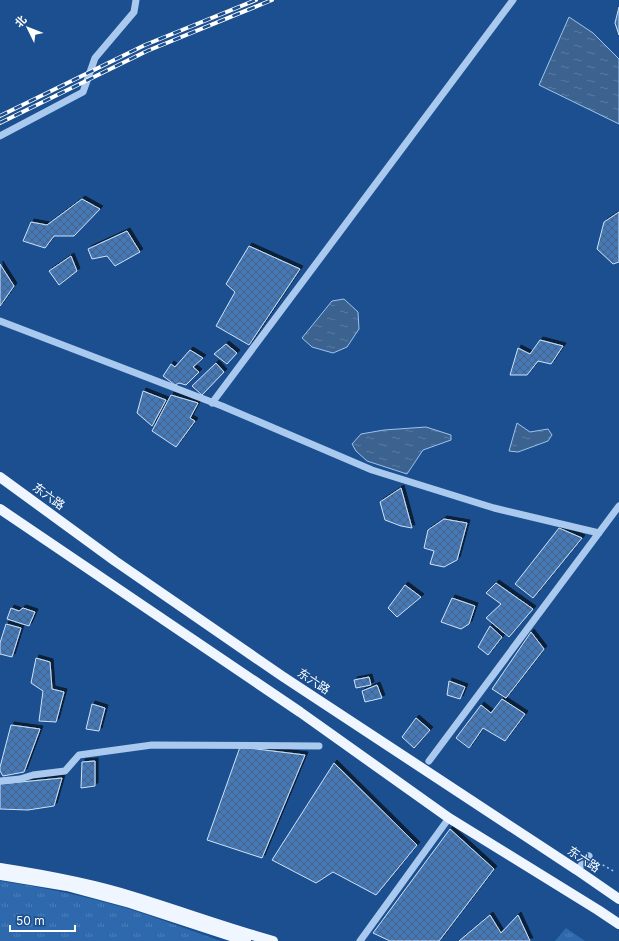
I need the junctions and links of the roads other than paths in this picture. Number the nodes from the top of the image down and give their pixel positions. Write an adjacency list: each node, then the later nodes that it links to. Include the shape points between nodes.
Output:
1 (136, 0): 3 (street, via 134,12 95,58 83,92)
2 (513, 0): 5 (street)
3 (0, 136)
4 (0, 321): 5 (street)
5 (212, 403): 9 (street, via 372,470 494,508)
6 (0, 477): 16 (main road, 东六路, via 115,561 282,676)
7 (619, 506): 9 (street)
8 (0, 509): 13 (main road, via 294,708)
9 (599, 533): 11 (street)
10 (319, 746): 12 (street, via 152,745 79,755 65,771)
11 (429, 761)
12 (0, 781)
13 (449, 818): 19 (main road); 22 (street)
14 (589, 856): 16 (street)
15 (0, 868): 21 (main road, via 70,880 126,894)
16 (577, 870): 18 (main road, 东六路)
17 (0, 875): 20 (main road, via 67,886 130,903)
18 (619, 899)
19 (619, 924)
20 (246, 941)
21 (273, 941)
22 (360, 941)

